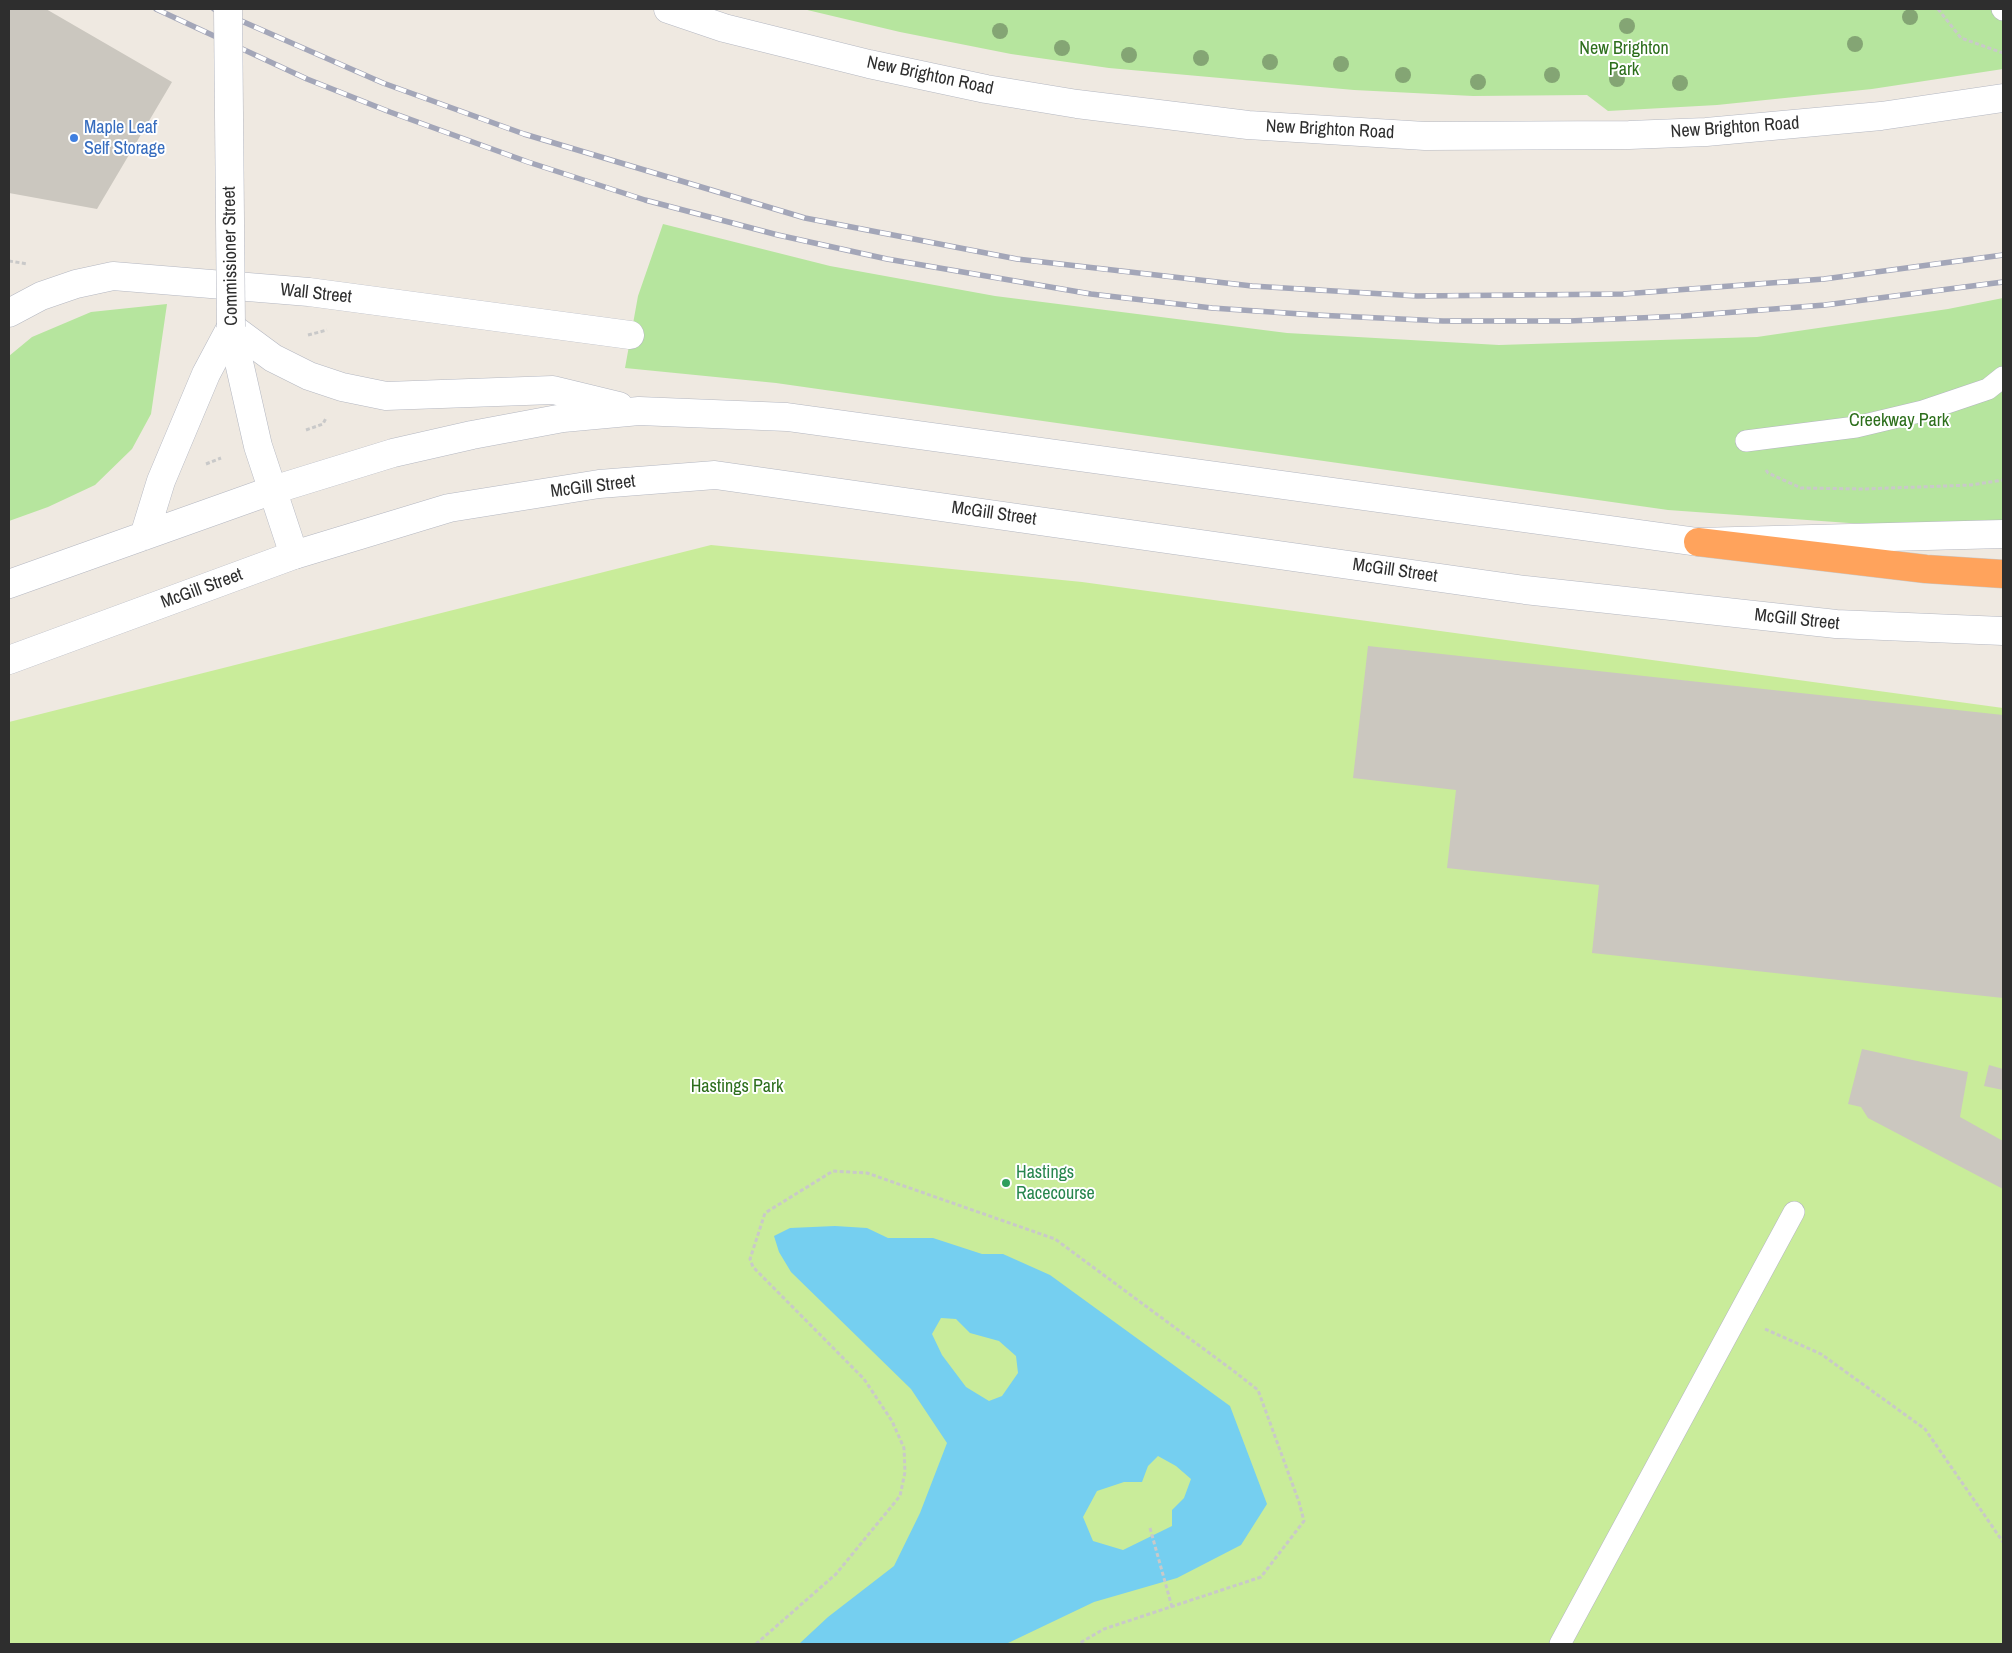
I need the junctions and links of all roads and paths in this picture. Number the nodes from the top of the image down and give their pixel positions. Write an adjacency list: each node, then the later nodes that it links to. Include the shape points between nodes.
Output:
1 (228, 9): 9 (main road, Commissioner Street, bridge)
2 (668, 9): 5 (main road, New Brighton Road, via 724,28 986,89 1248,125 1425,136 1630,135 1706,132 1880,116)
3 (1938, 9): 4 (path, via 1961,38)
4 (2003, 54)
5 (2003, 98)
6 (9, 261): 7 (path)
7 (35, 265)
8 (9, 313): 12 (main road, Wall Street, via 41,296 113,276 309,292)
9 (231, 327): 14 (main road, via 273,358 309,376 386,396 553,390); 19 (main road, Commissioner Street, via 258,446); 21 (main road, via 206,374 161,481)
10 (328, 330): 11 (path)
11 (308, 335)
12 (630, 335)
13 (2003, 377): 17 (lane, via 1988,389 1923,411 1856,427)
14 (640, 410): 19 (main road, via 563,418 472,435 393,454); 22 (main road, via 787,417)
15 (329, 412): 16 (path, via 323,424)
16 (306, 430)
17 (1746, 441): 18 (path, via 1768,473 1801,488 1865,490 1971,485)
18 (2003, 480)
19 (272, 490): 21 (main road); 23 (main road, Commissioner Street)
20 (2003, 534): 22 (main road)
21 (144, 536): 25 (main road)
22 (1698, 542): 24 (highway)
23 (294, 555): 26 (main road, McGill Street, via 449,508 599,484 715,475 1525,590 1836,624); 27 (main road, McGill Street)
24 (2003, 574)
25 (15, 576)
26 (2003, 632)
27 (9, 660)
28 (1794, 1212): 29 (lane)
29 (1738, 1316): 31 (path, via 1821,1354 1925,1430); 35 (lane)
30 (1150, 1528): 32 (path)
31 (2003, 1542)
32 (1172, 1607): 33 (path, via 1261,1577 1304,1521 1258,1390 1055,1240 867,1173 833,1171 765,1213 750,1259 753,1267 864,1378 892,1421 904,1448 905,1472 900,1496 836,1574); 34 (path, via 1104,1629)
33 (756, 1644)
34 (1078, 1644)
35 (1560, 1644)

